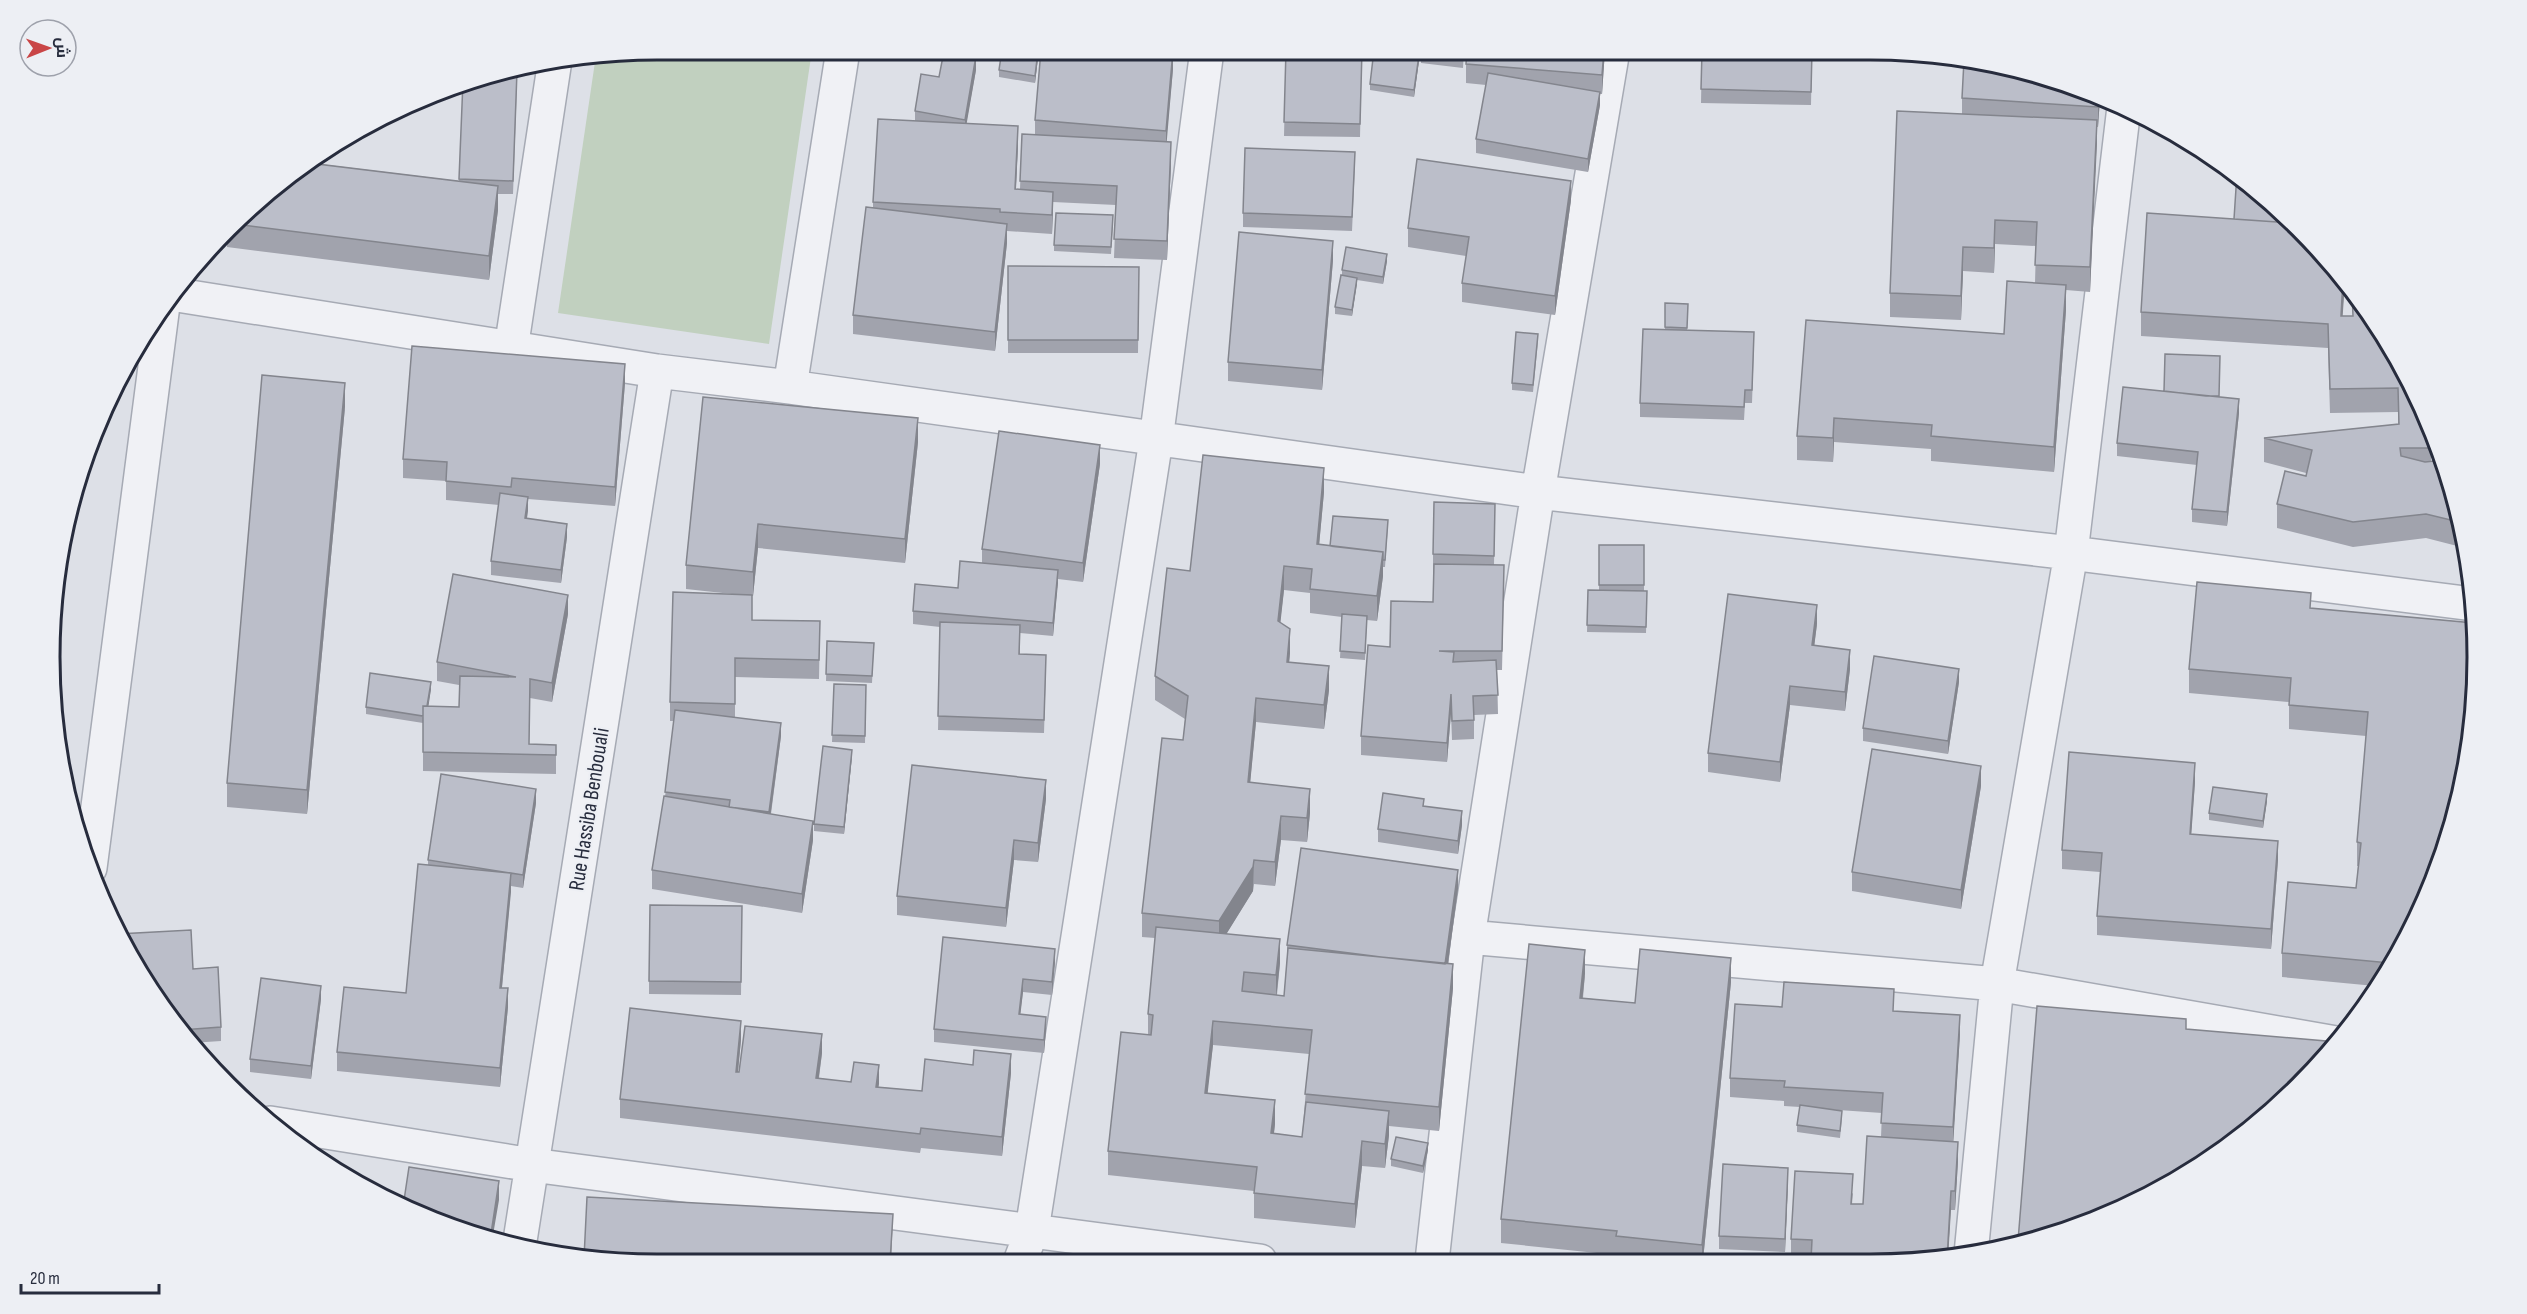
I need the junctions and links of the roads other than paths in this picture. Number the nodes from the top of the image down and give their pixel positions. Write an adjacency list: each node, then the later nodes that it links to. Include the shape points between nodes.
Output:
1 (841, 60): 10 (street)
2 (1206, 60): 11 (street)
3 (1611, 60): 12 (street)
4 (554, 69): 8 (street)
5 (2123, 117): 13 (street)
6 (182, 296): 8 (street)
7 (160, 326): 15 (street)
8 (511, 349): 9 (street)
9 (657, 370): 10 (street); 20 (street, Rue Hassiba Benbouali)
10 (790, 387): 11 (street)
11 (1156, 440): 12 (street); 21 (street)
12 (1538, 492): 13 (street); 16 (street)
13 (2071, 553): 14 (street); 17 (street)
14 (2464, 603)
15 (92, 850)
16 (1468, 938): 17 (street); 26 (street)
17 (1997, 984): 18 (street); 23 (street)
18 (2327, 1041)
19 (289, 1127): 20 (street)
20 (532, 1165): 21 (street); 22 (street, Rue Hassiba Benbouali)
21 (1032, 1230): 24 (street); 25 (street)
22 (520, 1238)
23 (1972, 1245)
24 (1023, 1254)
25 (1209, 1254)
26 (1433, 1254)

